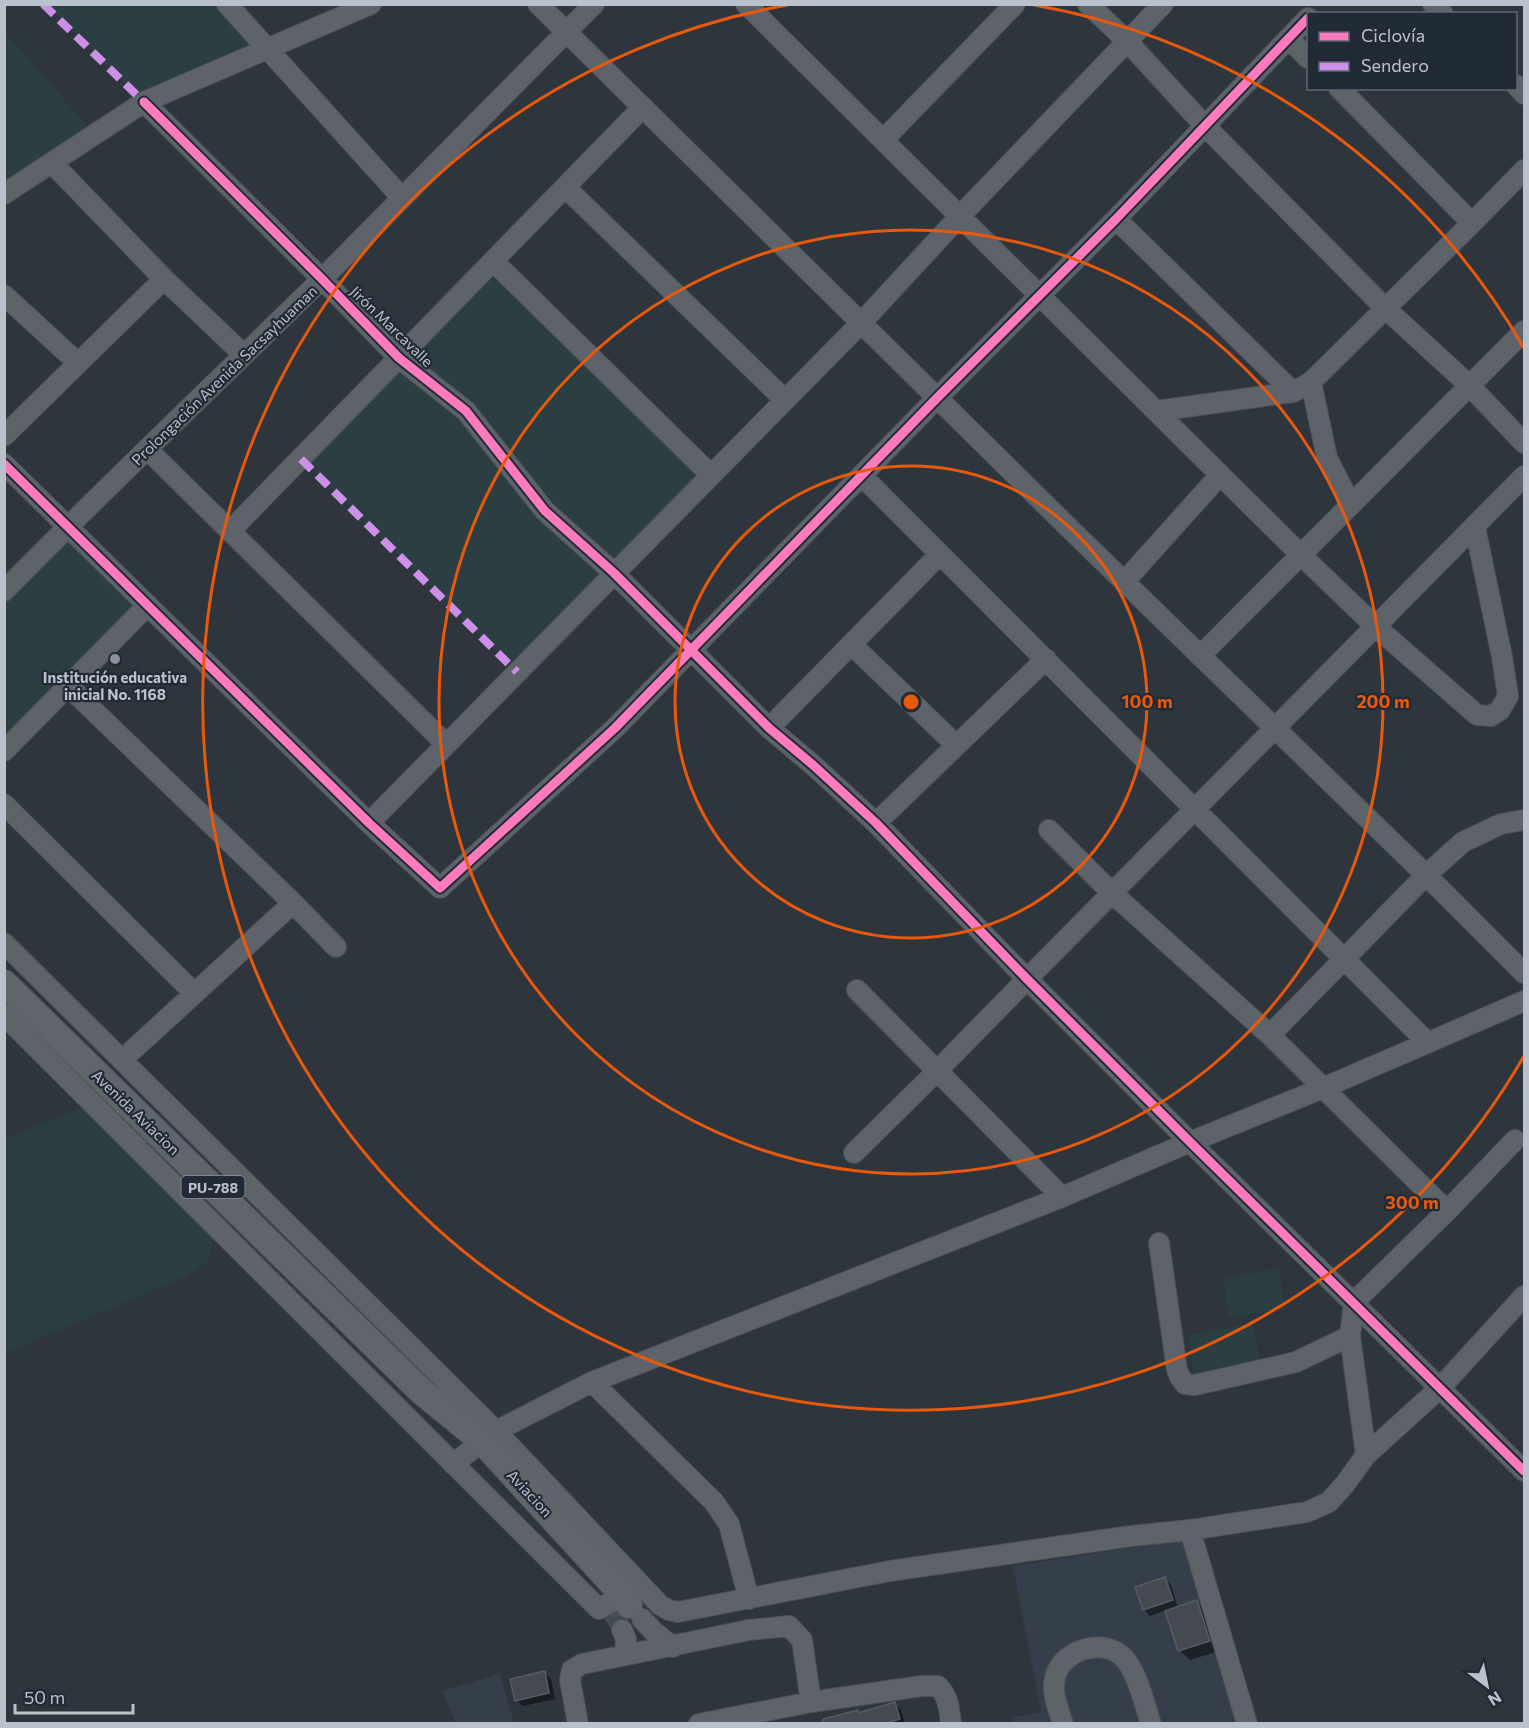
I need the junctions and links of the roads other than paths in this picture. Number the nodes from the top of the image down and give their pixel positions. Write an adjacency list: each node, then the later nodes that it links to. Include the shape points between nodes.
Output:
1 (227, 4): 13 (street)
2 (371, 4): 13 (street)
3 (538, 4): 10 (street)
4 (594, 4): 10 (street, Prolongación Avenida Sacsayhuaman)
5 (746, 4): 19 (street)
6 (1015, 4): 19 (street)
7 (1088, 4): 12 (street)
8 (1163, 4): 12 (street)
9 (1307, 19): 11 (street)
10 (567, 32): 17 (street); 24 (street, Prolongación Avenida Sacsayhuaman)
11 (1289, 39): 14 (street); 18 (street)
12 (1126, 41): 18 (street); 25 (street)
13 (267, 49): 16 (street); 24 (street)
14 (1307, 57)
15 (1341, 90): 27 (street)
16 (144, 102): 20 (street); 30 (street, Jirón Marcavalle)
17 (643, 107): 22 (street); 34 (street)
18 (1204, 125): 26 (street); 33 (street)
19 (883, 140): 25 (street)
20 (52, 163): 23 (street); 29 (street)
21 (1524, 170): 27 (street)
22 (565, 187): 28 (street); 43 (street)
23 (4, 194)
24 (402, 198): 30 (street, Prolongación Avenida Sacsayhuaman)
25 (960, 216): 32 (street); 34 (street)
26 (1116, 219): 32 (street); 41 (street)
27 (1472, 224): 33 (street)
28 (493, 261): 37 (street); 49 (street)
29 (164, 279): 36 (street); 38 (street)
30 (322, 279): 36 (street, Prolongación Avenida Sacsayhuaman); 37 (street, Jirón Marcavalle)
31 (4, 295): 38 (street)
32 (1038, 296): 42 (street); 44 (street)
33 (1386, 309): 39 (street); 40 (street)
34 (861, 323): 42 (street); 43 (street)
35 (1524, 331): 40 (street)
36 (244, 355): 47 (street, Prolongación Avenida Sacsayhuaman)
37 (399, 358): 56 (street); 59 (street, Jirón Marcavalle, via 466,411 545,511)
38 (78, 363): 45 (street)
39 (1311, 382): 41 (street); 53 (street, via 1327,458)
40 (1469, 385): 46 (street); 53 (street)
41 (1293, 392): 44 (street)
42 (938, 398): 51 (street); 60 (street)
43 (785, 400): 49 (street)
44 (1157, 411): 50 (street)
45 (4, 436)
46 (1524, 443)
47 (148, 450): 54 (street, Prolongación Avenida Sacsayhuaman); 56 (street)
48 (4, 465): 54 (street)
49 (711, 475): 59 (street)
50 (1220, 475): 58 (street); 60 (street)
51 (862, 476): 57 (street); 65 (street)
52 (1524, 476): 55 (street)
53 (1351, 505): 58 (street)
54 (69, 526): 61 (street, Prolongación Avenida Sacsayhuaman); 62 (street)
55 (1475, 527): 63 (street); 63 (street, via 1508,696 1500,710 1491,716 1477,716)
56 (230, 531): 71 (street)
57 (940, 554): 64 (street); 67 (street)
58 (1301, 555): 63 (street); 66 (street)
59 (614, 573): 65 (street, Jirón Marcavalle); 71 (street)
60 (1124, 582): 66 (street)
61 (4, 591)
62 (148, 605): 68 (street); 78 (street)
63 (1377, 627): 70 (street)
64 (851, 644): 69 (street); 72 (street)
65 (691, 652): 69 (street, Jirón Marcavalle); 78 (street, via 615,729 440,888)
66 (1200, 656): 70 (street)
67 (1046, 659): 72 (street); 75 (street)
68 (68, 686): 73 (street); 82 (street)
69 (769, 728): 77 (street, Jirón Marcavalle)
70 (1275, 729): 75 (street); 80 (street)
71 (446, 744): 78 (street)
72 (956, 745): 77 (street)
73 (4, 750)
74 (4, 804): 90 (street)
75 (1195, 809): 81 (street); 85 (street)
76 (1524, 820): 80 (street, via 1501,824 1463,842)
77 (876, 822): 87 (street, Jirón Marcavalle)
78 (369, 823)
79 (1049, 830): 81 (street)
80 (1426, 875): 85 (street); 86 (street)
81 (1112, 893): 87 (street); 93 (street)
82 (293, 903): 84 (street); 90 (street)
83 (4, 943): 95 (street)
84 (336, 947)
85 (1344, 959): 93 (street); 94 (street)
86 (1524, 973)
87 (1027, 979): 96 (street); 99 (street, Jirón Marcavalle)
88 (4, 983): 109 (main road, Avenida Aviacion / PU-788)
89 (857, 990): 96 (street)
90 (194, 993): 95 (street)
91 (1524, 1001): 94 (street)
92 (4, 1015): 110 (street)
93 (1270, 1035): 97 (street)
94 (1428, 1043): 97 (street)
95 (123, 1059): 110 (street)
96 (936, 1072): 100 (street); 101 (street)
97 (1323, 1088): 99 (street); 102 (street)
98 (1515, 1140): 102 (street)
99 (1190, 1142): 101 (street); 105 (street, Jirón Marcavalle)
100 (854, 1153)
101 (1062, 1197): 107 (street)
102 (1447, 1211): 105 (street)
103 (1159, 1243): 106 (street, via 1177,1370 1185,1384 1296,1362)
104 (1524, 1296): 108 (street)
105 (1354, 1302): 106 (street); 108 (street, Jirón Marcavalle)
106 (1350, 1336): 111 (street)
107 (592, 1382): 110 (street); 114 (street, via 714,1502 729,1524)
108 (1440, 1387): 111 (street); 112 (street, Jirón Marcavalle)
109 (421, 1391): 110 (main road, Aviacion)
110 (475, 1447): 114 (street, via 669,1610 678,1612); 115 (main road, Aviacion); 115 (street, via 599,1610)
111 (1366, 1455): 113 (street, via 1329,1502 1317,1508)
112 (1524, 1471)
113 (1190, 1530): 114 (street, via 890,1571); 124 (street)
114 (749, 1599)
115 (623, 1611): 116 (street, Aviacion); 117 (street)
116 (673, 1647): 117 (street); 118 (street, via 749,1630 789,1626 802,1640)
117 (625, 1655): 119 (street, via 582,1664 572,1670 570,1680)
118 (811, 1702): 120 (street); 121 (street, via 938,1686 945,1693)
119 (578, 1724)
120 (699, 1724)
121 (951, 1724)
122 (1063, 1724): 123 (street, via 1053,1693 1056,1673 1067,1657 1105,1647 1121,1655 1132,1670)
123 (1151, 1724)
124 (1247, 1724)

